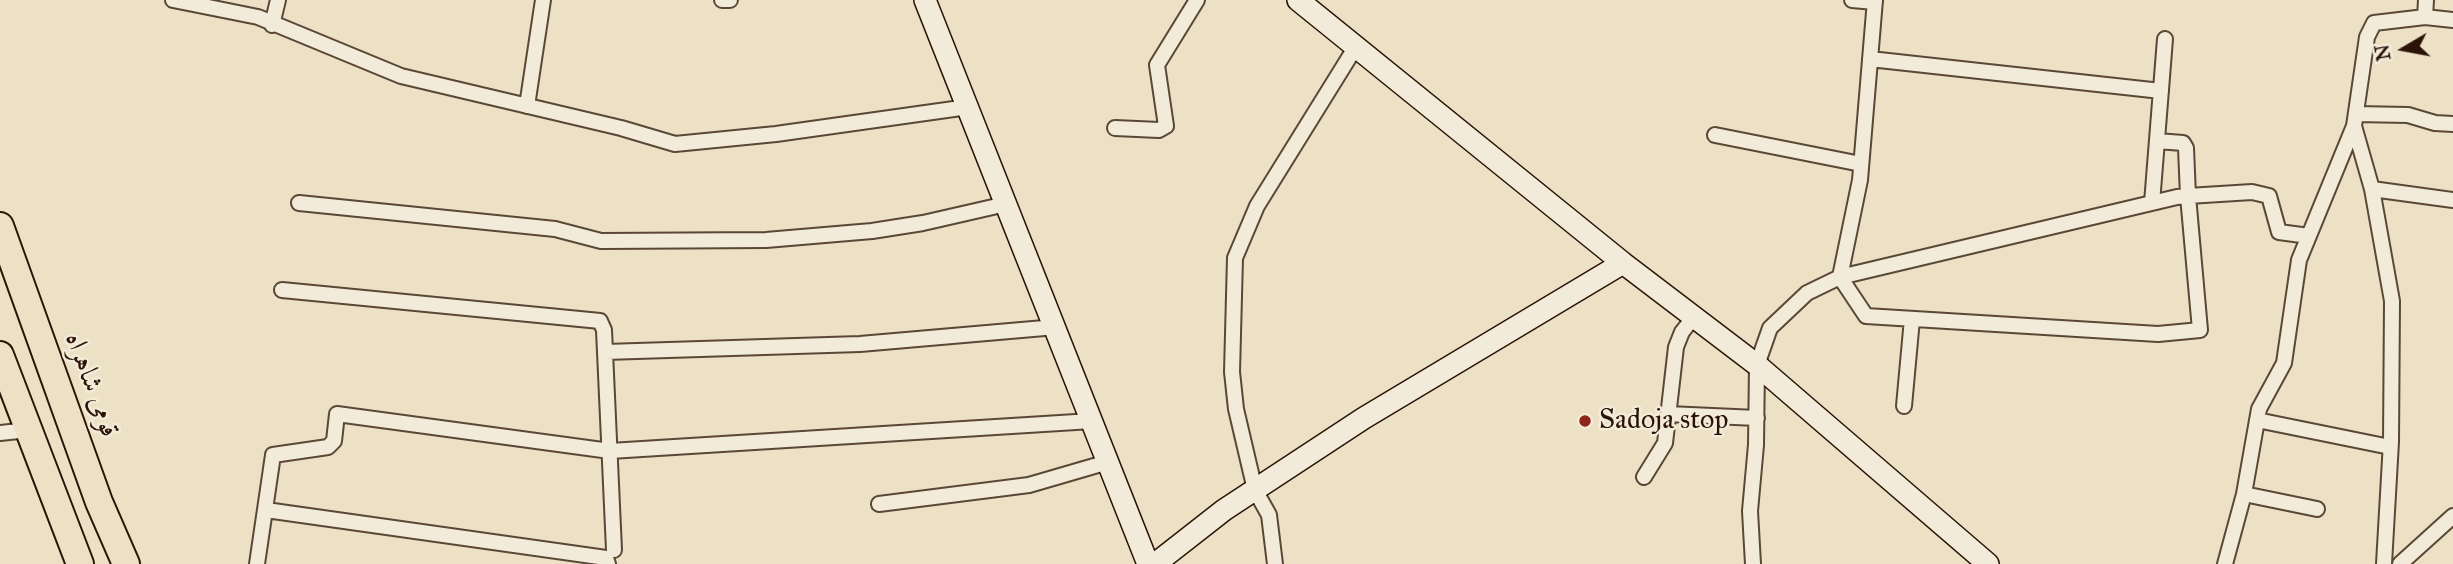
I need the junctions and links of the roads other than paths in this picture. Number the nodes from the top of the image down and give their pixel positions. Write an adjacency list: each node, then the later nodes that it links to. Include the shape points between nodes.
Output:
1 (173, 0): 14 (street, via 258,17)
2 (278, 0): 14 (street)
3 (543, 0): 19 (street)
4 (722, 0): 5 (street)
5 (730, 0)
6 (925, 0): 20 (street)
7 (1197, 0): 23 (street, via 1157,65 1166,127)
8 (1298, 0): 16 (street)
9 (1852, 0): 11 (street)
10 (2426, 0): 12 (street)
11 (1875, 1): 17 (street)
12 (2425, 17): 13 (street); 21 (street, via 2374,23 2367,37)
13 (2453, 20)
14 (272, 25): 19 (street, via 401,76)
15 (2165, 39): 18 (street)
16 (1355, 48): 35 (street); 55 (street, via 1257,206 1235,258 1232,372)
17 (1870, 59): 18 (street); 26 (street)
18 (2161, 91): 25 (street)
19 (527, 106): 20 (street, via 675,144 776,135)
20 (968, 107): 32 (street)
21 (2355, 120): 22 (street, via 2408,115); 27 (street); 34 (street)
22 (2453, 124)
23 (1115, 128)
24 (1715, 135): 26 (street)
25 (2157, 141): 28 (street, via 2183,143 2186,148); 31 (street)
26 (1861, 164): 36 (street)
27 (2371, 189): 29 (street); 51 (street, via 2392,301)
28 (2188, 196): 31 (street); 34 (street, via 2252,192 2269,196 2279,232); 39 (street, via 2200,330 2158,334)
29 (2453, 200)
30 (299, 203): 32 (street, via 555,229 601,241 766,240 845,233 923,223)
31 (2152, 203): 36 (street)
32 (1006, 204): 40 (street)
33 (0, 226): 63 (highway, قومی شاہراہ, via 99,502)
34 (2309, 236): 47 (street, via 2299,260 2284,363)
35 (1623, 263): 38 (street); 55 (street, via 1364,418)
36 (1840, 277): 39 (street, via 1866,316); 43 (street, via 1807,293 1770,328)
37 (282, 290): 41 (street, via 594,320 603,326)
38 (1694, 317): 43 (street); 45 (street, via 1676,347)
39 (1912, 319): 44 (street)
40 (1056, 327): 41 (street, via 860,344); 48 (street)
41 (606, 352): 52 (street)
42 (0, 355): 49 (highway)
43 (1757, 365): 46 (street); 70 (street)
44 (1904, 406)
45 (1668, 414): 46 (street); 54 (street, via 1665,443)
46 (1756, 418): 69 (street, via 1750,510)
47 (2257, 419): 51 (street); 56 (street)
48 (1092, 421): 52 (street); 53 (street)
49 (28, 430): 50 (street); 62 (highway)
50 (0, 433)
51 (2390, 447): 72 (street)
52 (610, 451): 59 (street, via 337,414 334,441 328,447 273,455); 61 (street)
53 (1108, 462): 57 (street, via 1029,485); 66 (street)
54 (1644, 477)
55 (1255, 490): 67 (street); 68 (street, via 1269,515)
56 (2244, 494): 58 (street); 71 (street)
57 (879, 504)
58 (2317, 509)
59 (266, 510): 64 (street); 65 (street, via 606,558)
60 (2453, 516): 73 (street)
61 (614, 550)
62 (80, 564)
63 (126, 564)
64 (257, 564)
65 (608, 564)
66 (1148, 564)
67 (1155, 564)
68 (1275, 564)
69 (1753, 564)
70 (1988, 564)
71 (2225, 564)
72 (2384, 564)
73 (2400, 564)

